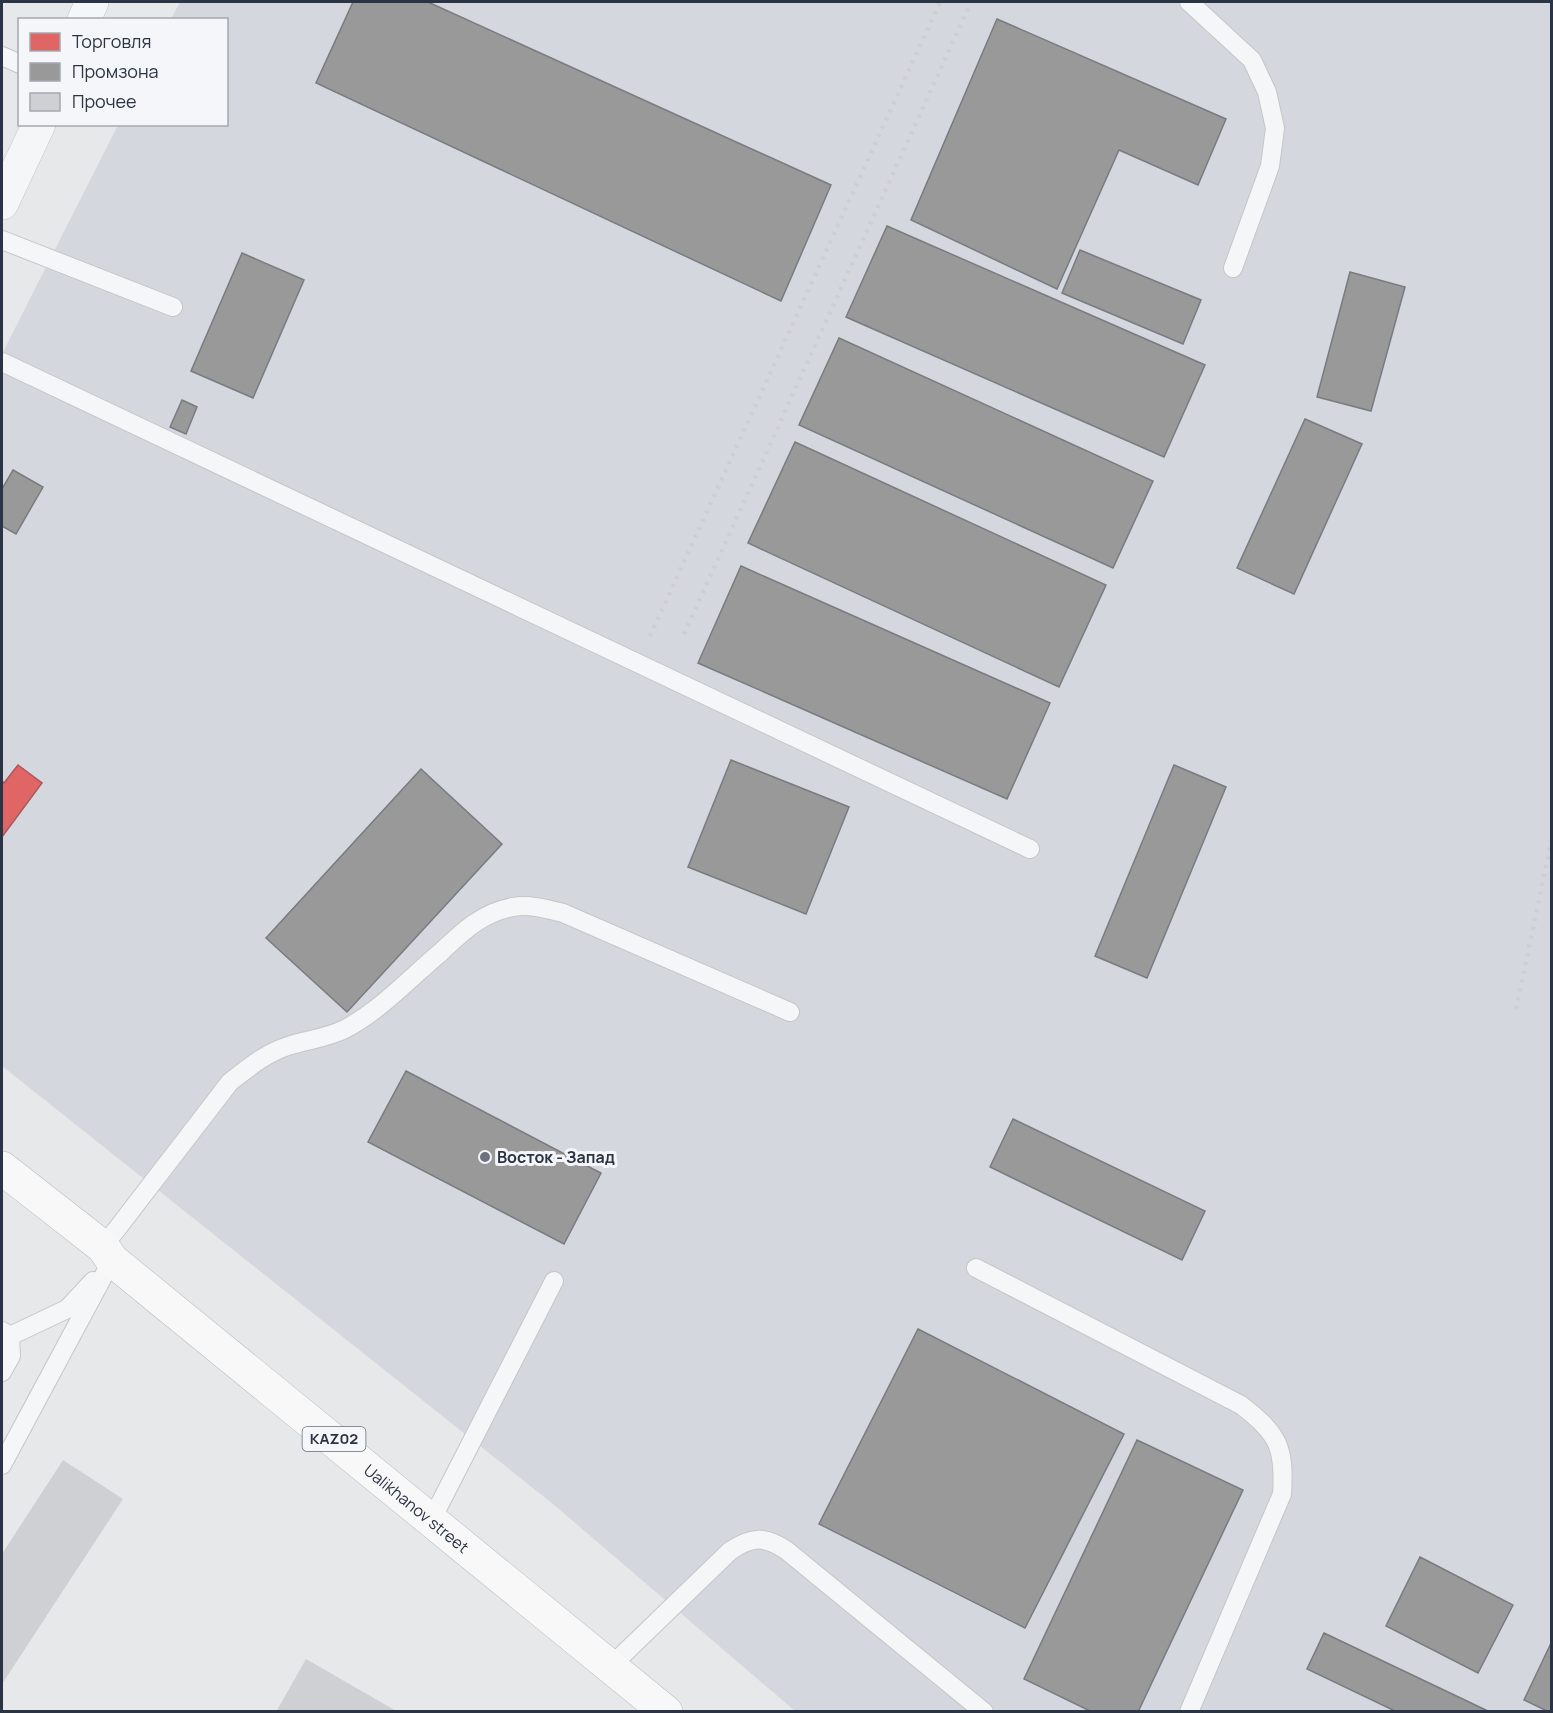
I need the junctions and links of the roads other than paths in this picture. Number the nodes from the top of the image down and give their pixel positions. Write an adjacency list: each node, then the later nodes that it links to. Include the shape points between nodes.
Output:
1 (92, 2): 3 (street)
2 (1190, 2): 9 (lane, via 1252,60 1267,92 1275,128 1270,166)
3 (85, 18)
4 (2, 56): 5 (lane)
5 (18, 63)
6 (38, 126): 7 (street)
7 (2, 203)
8 (2, 240): 10 (lane)
9 (1233, 268)
10 (173, 308)
11 (2, 362): 12 (lane)
12 (1030, 849)
13 (790, 1012): 15 (lane, via 563,914 539,907 514,907 490,914 470,926 372,1013 345,1029 288,1046 257,1061 230,1082)
14 (2, 1168): 15 (highway, Ualikhanov street / KАZ02)
15 (108, 1253): 18 (lane, via 68,1309); 20 (lane); 21 (highway, Ualikhanov street / KАZ02)
16 (976, 1268): 25 (lane, via 1241,1405 1263,1423 1280,1445 1282,1494)
17 (554, 1281): 21 (lane)
18 (6, 1334): 19 (lane, via 11,1356)
19 (2, 1372)
20 (2, 1465)
21 (432, 1519): 22 (highway, Ualikhanov street / KАZ02)
22 (611, 1666): 23 (highway, Ualikhanov street / KАZ02); 24 (lane, via 730,1551 758,1539 774,1542 786,1550)
23 (666, 1712)
24 (984, 1712)
25 (1190, 1712)

